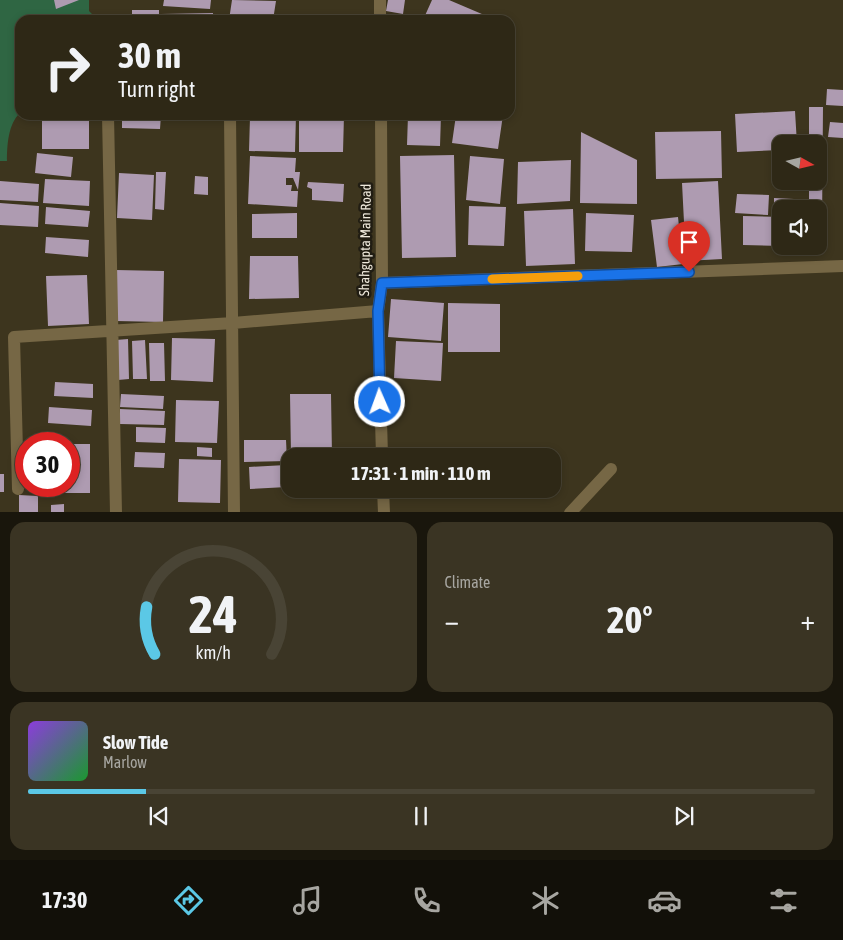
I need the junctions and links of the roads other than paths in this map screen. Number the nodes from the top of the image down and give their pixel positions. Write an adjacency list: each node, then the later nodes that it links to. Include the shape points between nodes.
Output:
1 (380, 0): 2 (street)
2 (380, 15)
3 (108, 120): 10 (street)
4 (230, 120): 9 (street)
5 (381, 120): 7 (street, Shahgupta Main Road)
6 (843, 266): 7 (street)
7 (382, 283): 8 (street, Shahgupta Main Road)
8 (378, 311): 9 (street); 12 (street, Shahgupta Main Road)
9 (234, 323): 10 (street); 16 (street)
10 (112, 329): 11 (street, via 14,337); 15 (street)
11 (16, 432)
12 (382, 448)
13 (611, 469): 18 (street)
14 (383, 498): 17 (street)
15 (116, 512)
16 (234, 512)
17 (384, 512)
18 (570, 512)

